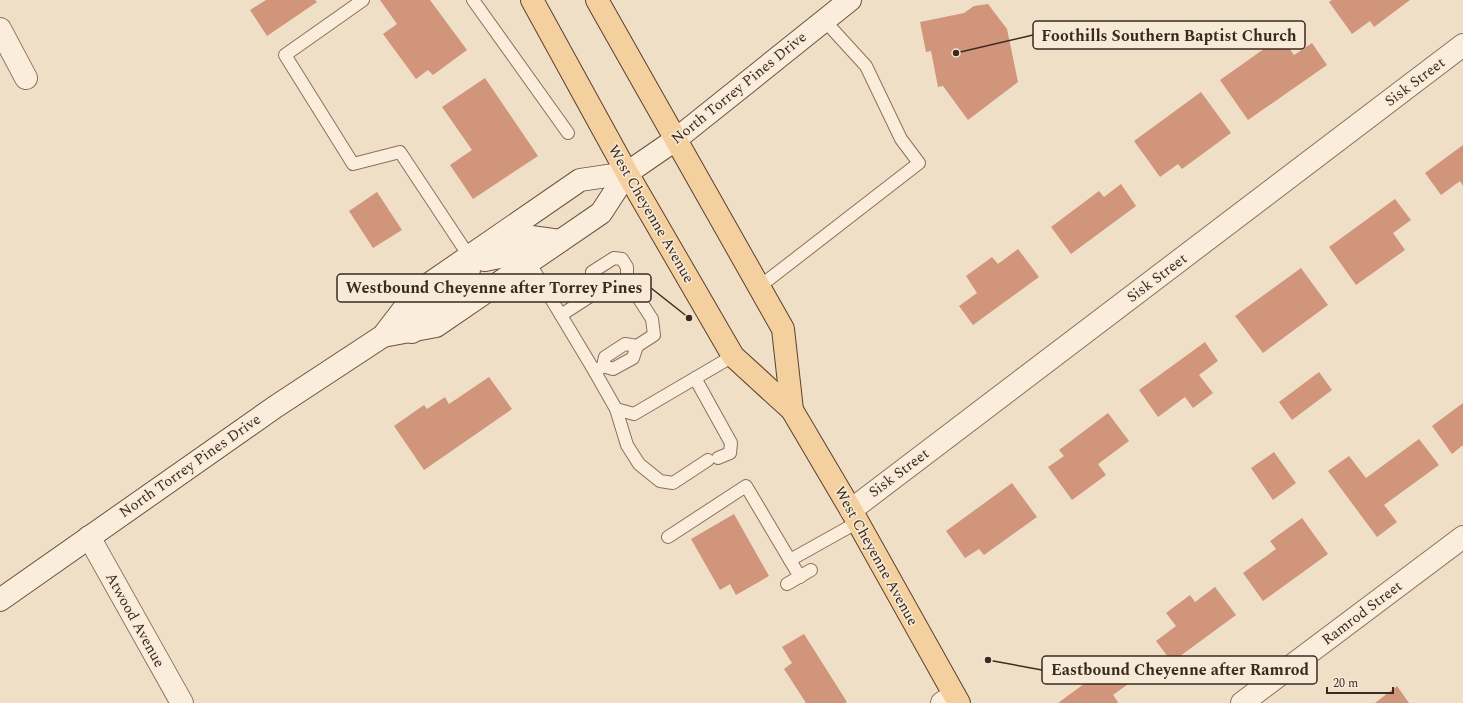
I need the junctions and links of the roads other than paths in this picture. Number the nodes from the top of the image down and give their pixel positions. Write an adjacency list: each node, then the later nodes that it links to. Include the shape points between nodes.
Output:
1 (363, 0): 14 (lane, via 285,55 353,164 400,152)
2 (473, 0): 10 (lane)
3 (532, 0): 12 (main road, West Cheyenne Avenue)
4 (597, 0): 11 (main road, West Cheyenne Avenue)
5 (850, 0): 6 (main road, North Torrey Pines Drive)
6 (824, 20): 11 (main road, North Torrey Pines Drive); 16 (lane, via 866,66 901,139 919,163)
7 (0, 29): 9 (main road)
8 (1463, 46): 25 (main road, Sisk Street)
9 (26, 78)
10 (568, 133)
11 (675, 140): 12 (main road, North Torrey Pines Drive); 16 (main road, West Cheyenne Avenue)
12 (627, 173): 13 (main road, North Torrey Pines Drive, via 601,213); 14 (main road, North Torrey Pines Drive, via 580,180); 20 (main road, West Cheyenne Avenue)
13 (560, 241): 14 (main road, via 531,237 500,257 485,260); 15 (main road, North Torrey Pines Drive)
14 (469, 256): 18 (main road, via 470,270 462,282 414,320); 19 (main road, North Torrey Pines Drive, via 416,294)
15 (530, 262): 17 (lane); 18 (main road, North Torrey Pines Drive, via 436,326)
16 (759, 287): 24 (main road, West Cheyenne Avenue, via 783,330)
17 (561, 315): 21 (lane); 21 (lane, via 595,293 592,272 614,258 622,258 627,266 627,280 652,319 654,335 637,346 633,358 613,369)
18 (412, 332): 19 (main road, North Torrey Pines Drive)
19 (383, 336): 26 (main road, North Torrey Pines Drive, via 275,407)
20 (733, 356): 22 (lane); 24 (main road, West Cheyenne Avenue)
21 (599, 369): 23 (lane)
22 (695, 378): 23 (lane, via 634,414); 23 (lane, via 731,443 730,453 713,459 673,483 660,481 639,464 627,445)
23 (616, 409)
24 (792, 410): 25 (main road, West Cheyenne Avenue)
25 (854, 516): 29 (lane); 34 (main road, West Cheyenne Avenue)
26 (89, 537): 33 (main road, North Torrey Pines Drive); 35 (main road, Atwood Avenue)
27 (668, 537): 29 (lane, via 746,486)
28 (1463, 537): 36 (main road, Ramrod Street)
29 (790, 560): 31 (lane)
30 (811, 570): 31 (lane)
31 (800, 577): 32 (lane)
32 (787, 584)
33 (0, 600)
34 (952, 700)
35 (182, 703)
36 (1242, 703)

